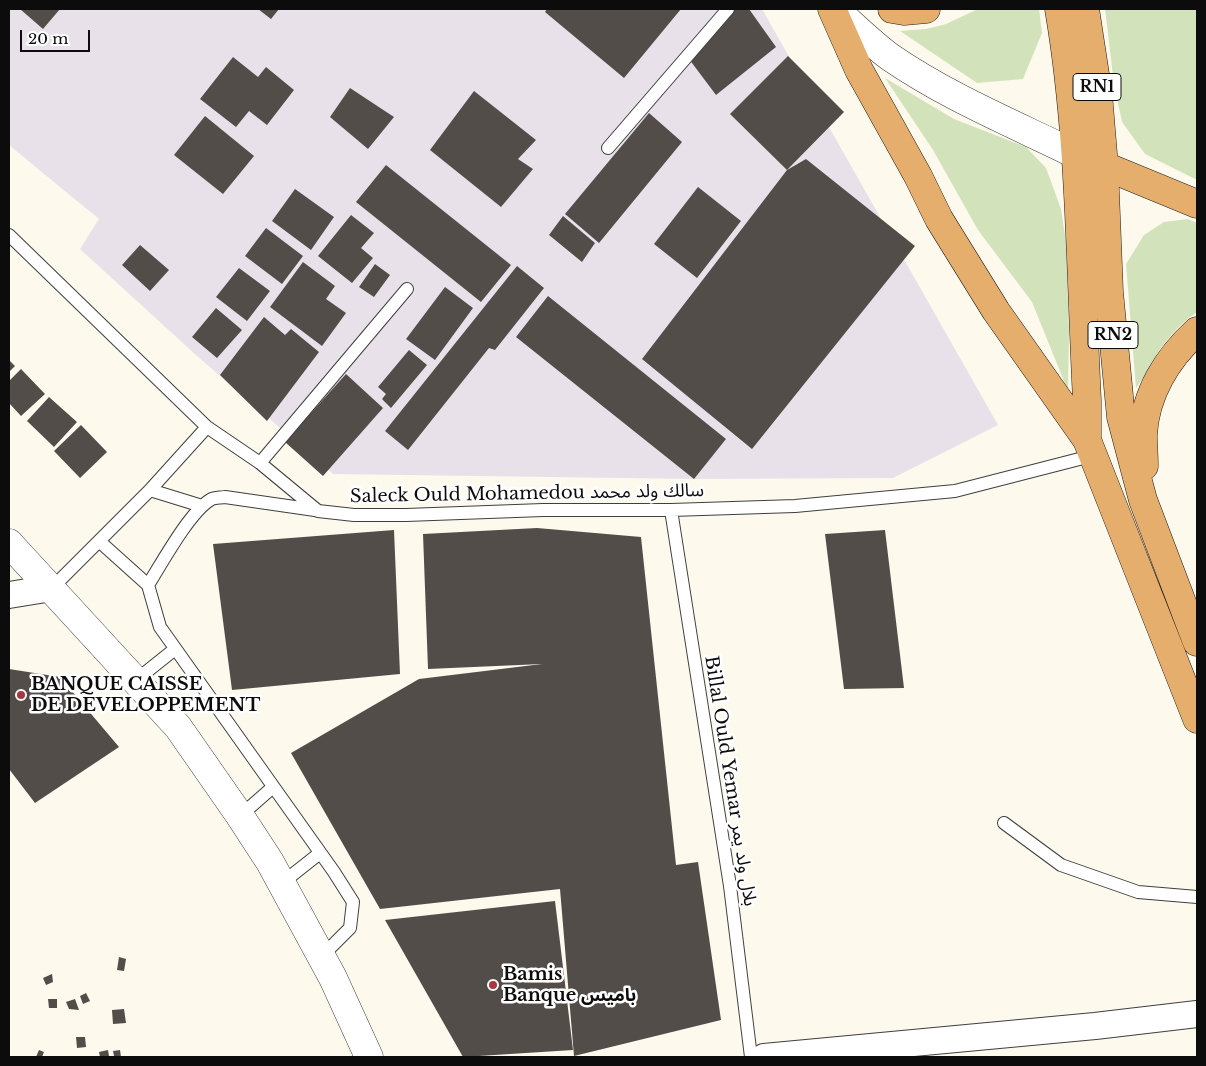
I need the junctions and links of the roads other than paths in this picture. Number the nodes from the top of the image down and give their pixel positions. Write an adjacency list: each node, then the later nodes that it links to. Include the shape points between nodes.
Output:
1 (728, 9): 7 (lane)
2 (834, 9): 8 (street, via 889,56 926,80); 15 (highway, via 859,70 939,218 996,311)
3 (892, 9): 4 (highway)
4 (926, 9)
5 (1059, 9): 8 (highway, RN1)
6 (1085, 9): 9 (highway, RN1, via 1098,94)
7 (608, 148)
8 (1077, 155): 9 (highway); 15 (highway, RN2)
9 (1104, 166): 10 (highway); 18 (highway, RN2, via 1109,292 1121,417)
10 (1197, 204)
11 (9, 235): 14 (lane)
12 (407, 289): 16 (lane)
13 (1197, 331): 18 (highway, via 1167,364 1147,409 1143,434)
14 (207, 426): 16 (lane); 17 (lane)
15 (1091, 448): 20 (lane, Saleck Ould Mohamedou سالك ولد محمد, via 956,491 795,506); 27 (highway, RN2, via 1107,492)
16 (260, 463): 21 (lane)
17 (150, 490): 19 (lane); 22 (lane)
18 (1143, 500): 27 (highway, RN2)
19 (202, 506): 21 (lane, Saleck Ould Mohamedou سالك ولد محمد, via 211,498 225,498); 24 (lane, via 183,529)
20 (671, 510): 21 (lane, Saleck Ould Mohamedou سالك ولد محمد, via 543,510 416,515 354,515); 40 (lane, Billal Ould Yemar بلال ولد يمر, via 730,886)
21 (318, 511)
22 (99, 541): 24 (lane); 25 (lane)
23 (9, 543): 25 (street)
24 (148, 585): 28 (lane, via 160,627)
25 (52, 588): 26 (street); 29 (street)
26 (9, 595)
27 (1185, 634): 30 (highway, RN2)
28 (175, 648): 29 (lane); 31 (lane)
29 (136, 681): 32 (street, via 178,727)
30 (1197, 719)
31 (273, 787): 32 (lane); 34 (lane)
32 (240, 816): 35 (street)
33 (1004, 823): 36 (lane, via 1061,865 1138,892)
34 (320, 852): 35 (lane); 37 (lane, via 353,902 350,928)
35 (282, 883): 37 (street)
36 (1197, 897)
37 (322, 956): 39 (street)
38 (1197, 1014): 41 (street)
39 (369, 1057)
40 (751, 1057)
41 (764, 1057)

